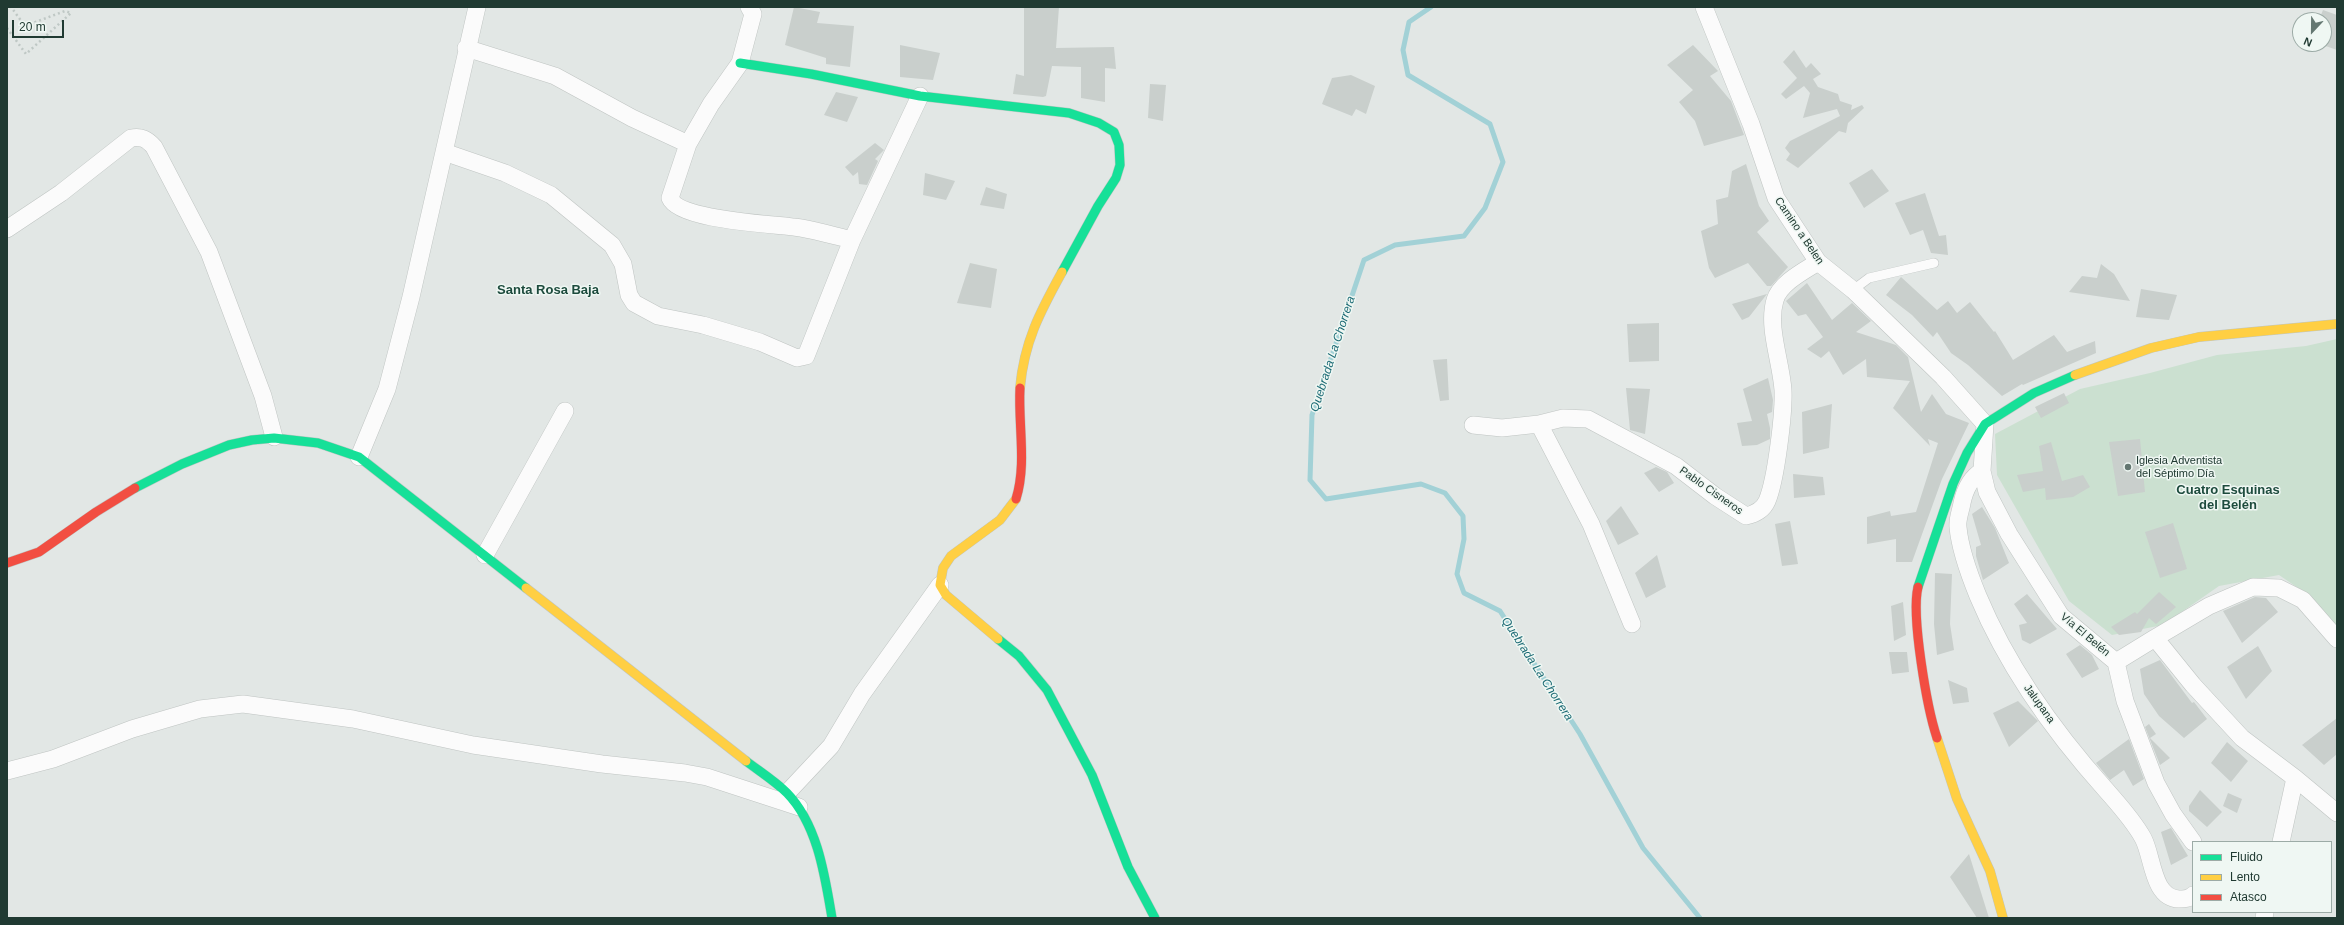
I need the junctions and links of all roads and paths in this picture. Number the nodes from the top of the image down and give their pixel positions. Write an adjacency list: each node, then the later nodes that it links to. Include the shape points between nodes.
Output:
1 (11, 7): 5 (path, via 25,26 65,11 71,13 26,54)
2 (477, 7): 6 (street)
3 (749, 7): 7 (street, via 752,14)
4 (1704, 7): 13 (street, Camino a Belen, via 1751,124 1776,198)
5 (7, 28)
6 (466, 48): 9 (street, via 555,76 632,118); 10 (street)
7 (740, 63): 8 (street); 9 (street, via 711,104)
8 (920, 96): 12 (street); 26 (street, via 1069,113 1099,123 1114,132 1119,145 1120,165 1116,178 1036,320 1027,344 1022,366 1019,408 1022,480 1016,499 1000,520 951,556 943,568)
9 (688, 144): 12 (street, via 670,198 672,204 680,209 756,224 801,228)
10 (444, 152): 12 (street, via 505,173 551,195 612,245 623,264 634,303 658,316 702,325 760,342 797,358 806,356); 22 (street, via 412,296 387,389)
11 (7, 229): 21 (street, via 61,193 131,138 140,136 149,141 210,252 263,396)
12 (852, 240)
13 (1818, 262): 15 (street, Camino a Belen); 19 (street, Pablo Cisneros, via 1799,274 1779,292 1775,300 1773,324 1783,392 1780,428 1767,502 1757,513 1746,516 1676,466 1588,419 1563,418)
14 (1934, 264): 15 (lane, via 1869,278)
15 (1853, 290): 20 (street, Camino a Belen, via 1943,377)
16 (2337, 324): 20 (street, via 2199,337 2151,348 2034,393)
17 (564, 411): 24 (street)
18 (1473, 424): 19 (street, Pablo Cisneros, via 1502,428)
19 (1539, 424): 27 (street, via 1592,524)
20 (1984, 424): 23 (street, Vía El Belén); 43 (street, via 1953,484 1922,570 1915,599 1932,724 1957,799 1990,871)
21 (274, 438): 22 (street, via 318,443); 25 (street, via 243,441 214,450 177,467 97,512 30,556)
22 (359, 457): 24 (street)
23 (1982, 471): 30 (street, Vía El Belén, via 1987,492 2034,576 2061,616); 39 (street, Jalupana, via 1974,476 1964,493 1958,525 1970,575 1986,616 2020,678 2081,762 2133,821 2144,839 2159,886 2166,894 2176,899)
24 (485, 555): 33 (street)
25 (7, 563)
26 (940, 585): 33 (street, via 862,694 832,746); 42 (street, via 946,595 1019,656 1047,690 1092,774 1128,867)
27 (1632, 624)
28 (2155, 638): 29 (street, Vía El Belén, via 2209,606 2253,587 2279,588 2303,600); 30 (street, Vía El Belén); 32 (street, via 2193,685 2242,738)
29 (2337, 639)
30 (2116, 662): 36 (street, via 2125,701 2156,783 2173,814)
31 (7, 771): 34 (street, via 53,759 132,729 200,709 243,704 353,719 473,744 707,777)
32 (2295, 778): 35 (street); 37 (street)
33 (787, 793): 34 (street)
34 (799, 807): 38 (street, via 812,837)
35 (2337, 813)
36 (2192, 841)
37 (2281, 841)
38 (828, 888): 40 (street); 41 (street)
39 (2192, 896)
40 (832, 918)
41 (839, 918)
42 (1155, 918)
43 (2003, 918)

